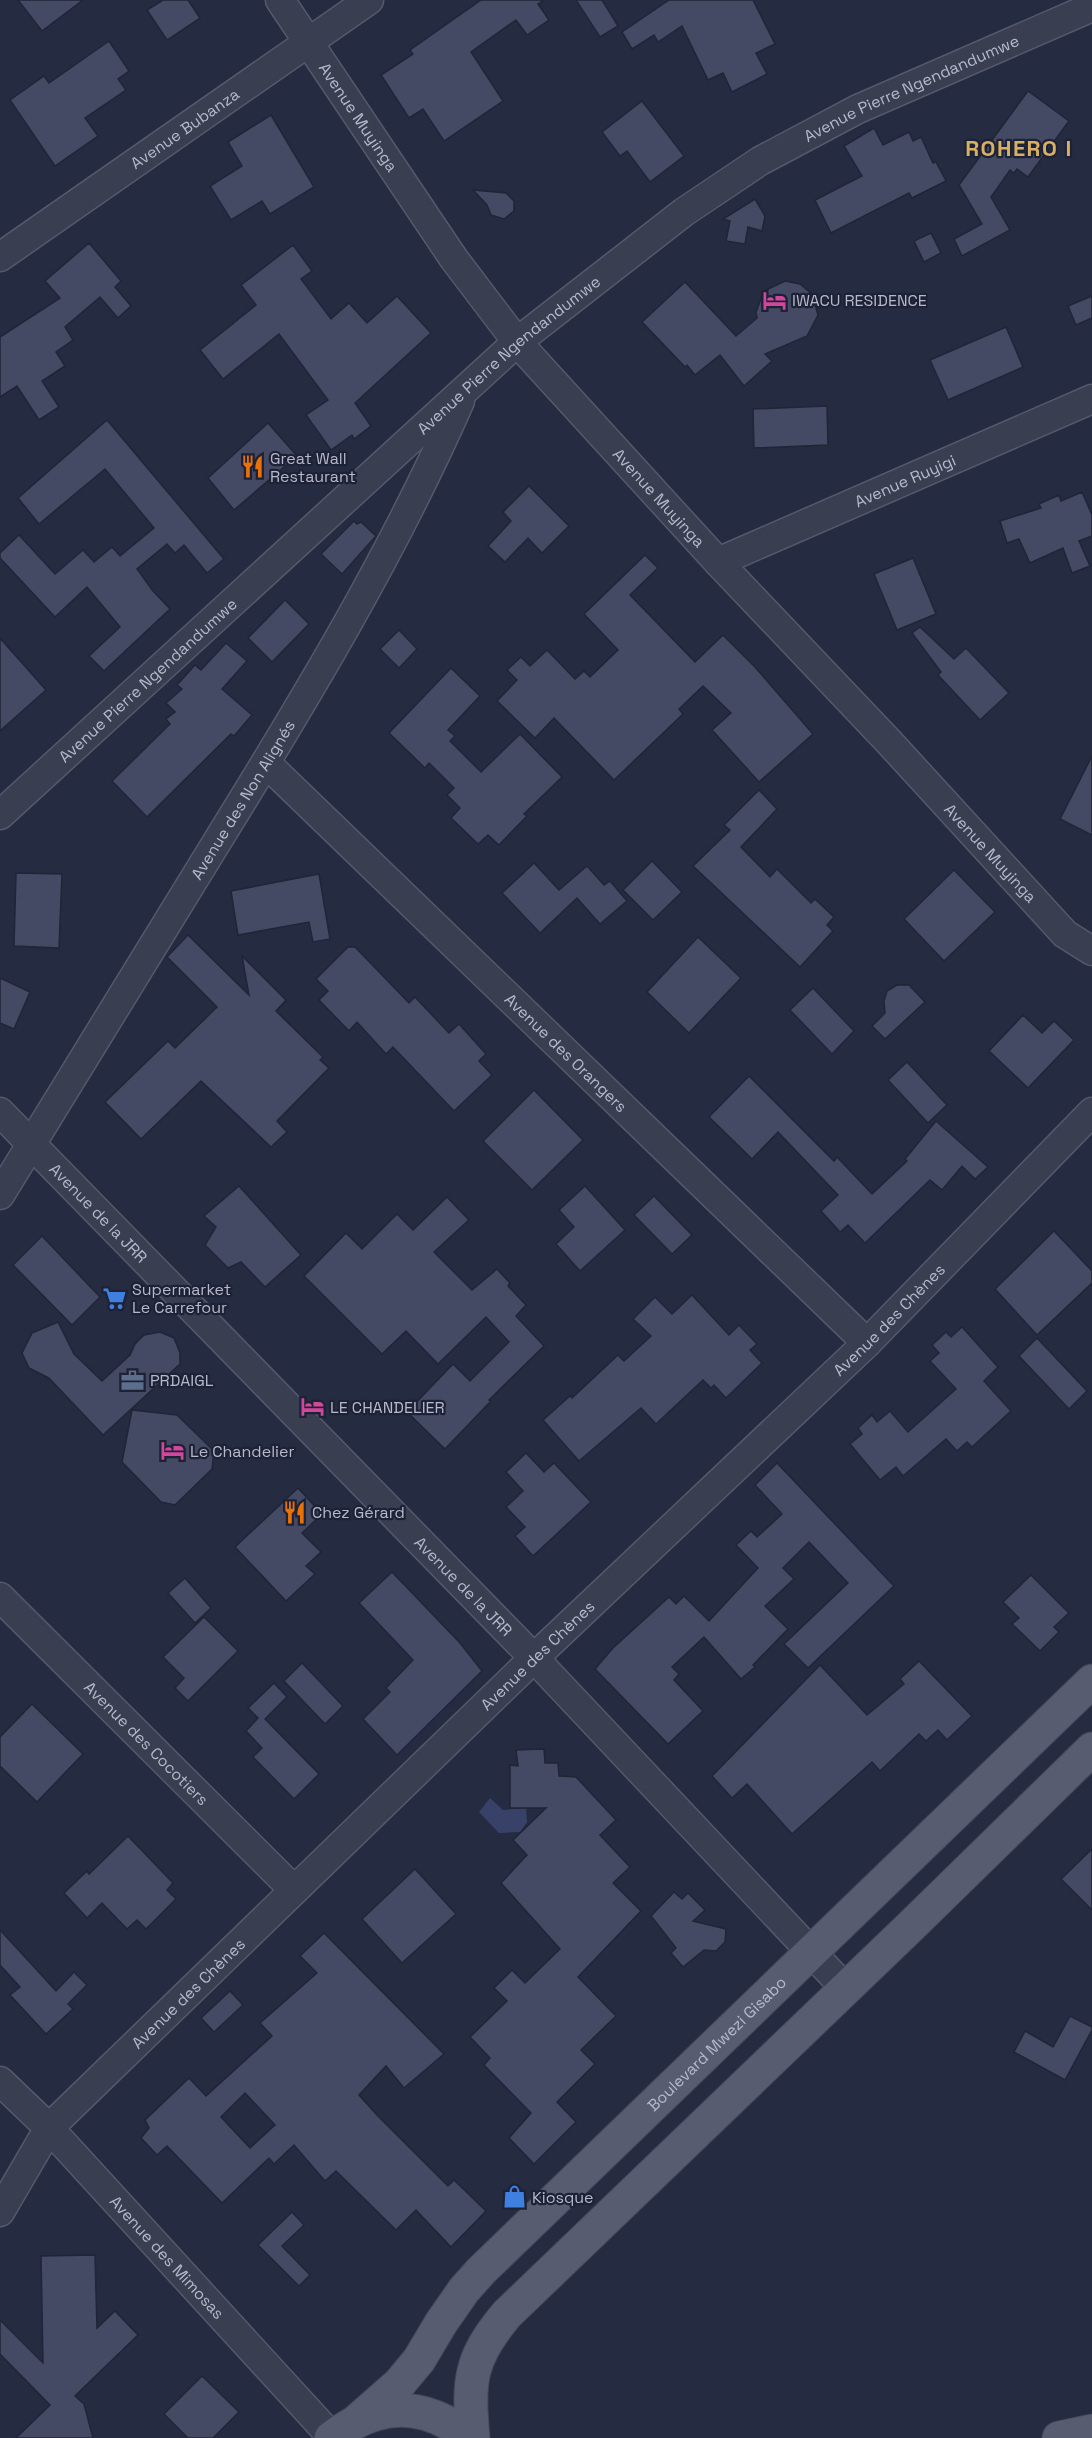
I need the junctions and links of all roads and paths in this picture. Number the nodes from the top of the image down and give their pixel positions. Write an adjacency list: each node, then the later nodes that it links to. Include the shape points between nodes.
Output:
1 (280, 0): 4 (street, Avenue Muyinga)
2 (369, 0): 4 (street, Avenue Bubanza)
3 (1092, 7): 6 (street, Avenue Pierre Ngendandumwe, via 858,109 760,161 684,212)
4 (309, 42): 5 (street, Avenue Bubanza); 6 (street, Avenue Muyinga, via 454,259)
5 (0, 257)
6 (518, 342): 7 (street, Avenue Pierre Ngendandumwe); 9 (street, Avenue Muyinga)
7 (464, 392): 10 (street, Avenue des Non Alignés, via 378,571); 11 (street, Avenue Pierre Ngendandumwe)
8 (1092, 399): 9 (street, Avenue Ruyigi)
9 (718, 562): 12 (street, Avenue Muyinga, via 1065,934)
10 (266, 763): 15 (street, Avenue des Non Alignés); 17 (street, Avenue des Orangers)
11 (0, 815)
12 (1092, 951)
13 (0, 1112): 15 (street, Avenue de la JRR)
14 (1092, 1112): 17 (street, Avenue des Chènes)
15 (31, 1145): 16 (street, Avenue des Non Alignés); 19 (street, Avenue de la JRR)
16 (0, 1196)
17 (867, 1343): 19 (street, Avenue des Chènes)
18 (0, 1597): 22 (street, Avenue des Cocotiers)
19 (534, 1658): 22 (street, Avenue des Chènes); 23 (street, Avenue de la JRR)
20 (1092, 1681): 23 (main road, Boulevard Mwezi Gisabo)
21 (1092, 1749): 24 (main road)
22 (294, 1890): 26 (street, Avenue des Chènes)
23 (810, 1951): 24 (street, Avenue de la JRR); 28 (main road, Boulevard Mwezi Gisabo, via 481,2271 399,2384)
24 (846, 1989): 30 (main road, via 507,2314 488,2337 475,2362 469,2392)
25 (0, 2081): 26 (street, Avenue des Mimosas)
26 (49, 2128): 27 (street, Avenue des Chènes); 28 (street, Avenue des Mimosas)
27 (0, 2212)
28 (340, 2432): 30 (main road, via 382,2412 407,2410 454,2425)
29 (1092, 2432): 31 (main road)
30 (471, 2438)
31 (1059, 2438)

